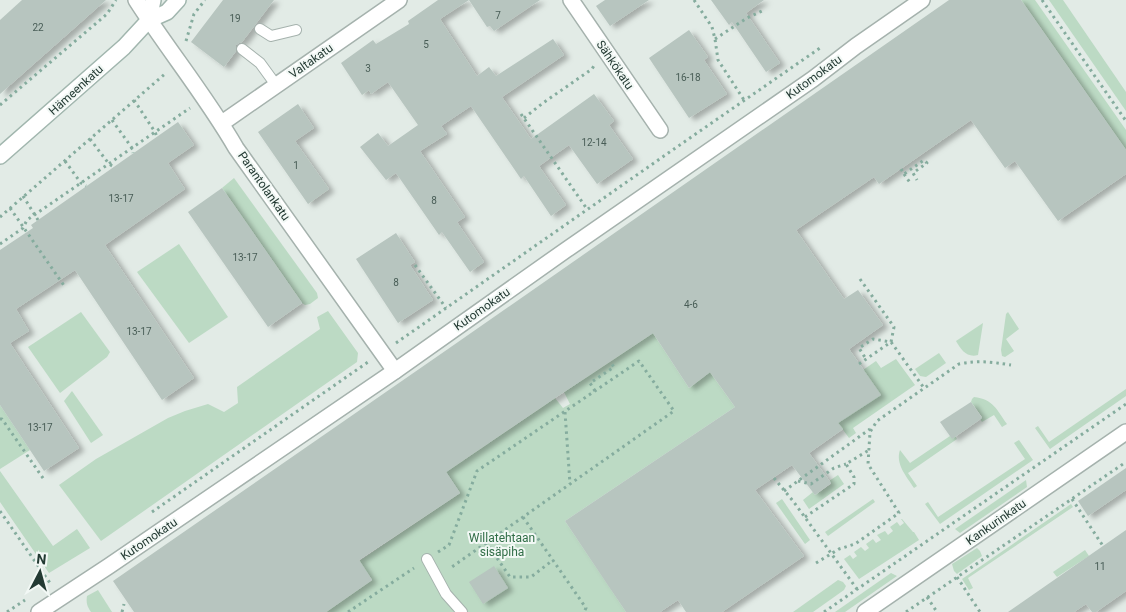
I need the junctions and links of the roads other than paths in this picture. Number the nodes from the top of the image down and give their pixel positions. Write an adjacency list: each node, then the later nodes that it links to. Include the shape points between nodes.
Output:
1 (136, 0): 7 (street, Parantolankatu)
2 (153, 0): 7 (street)
3 (178, 0): 7 (street, Hämeenkatu, via 167,12)
4 (571, 0): 13 (street, Sähkökatu)
5 (922, 0): 15 (street, Kutomokatu)
6 (391, 2): 11 (street, Valtakatu)
7 (149, 20): 12 (street, Parantolankatu); 14 (street, Hämeenkatu, via 124,47)
8 (260, 28): 9 (lane, via 271,36)
9 (296, 30)
10 (242, 49): 11 (lane, via 260,63)
11 (276, 85): 12 (street, Valtakatu)
12 (222, 123): 15 (street, Parantolankatu, via 236,148)
13 (660, 130)
14 (0, 156)
15 (395, 371): 18 (street, Kutomokatu)
16 (1126, 432): 20 (street, Kankurinkatu)
17 (427, 560): 19 (lane, via 446,594)
18 (39, 612)
19 (462, 612)
20 (865, 612)

